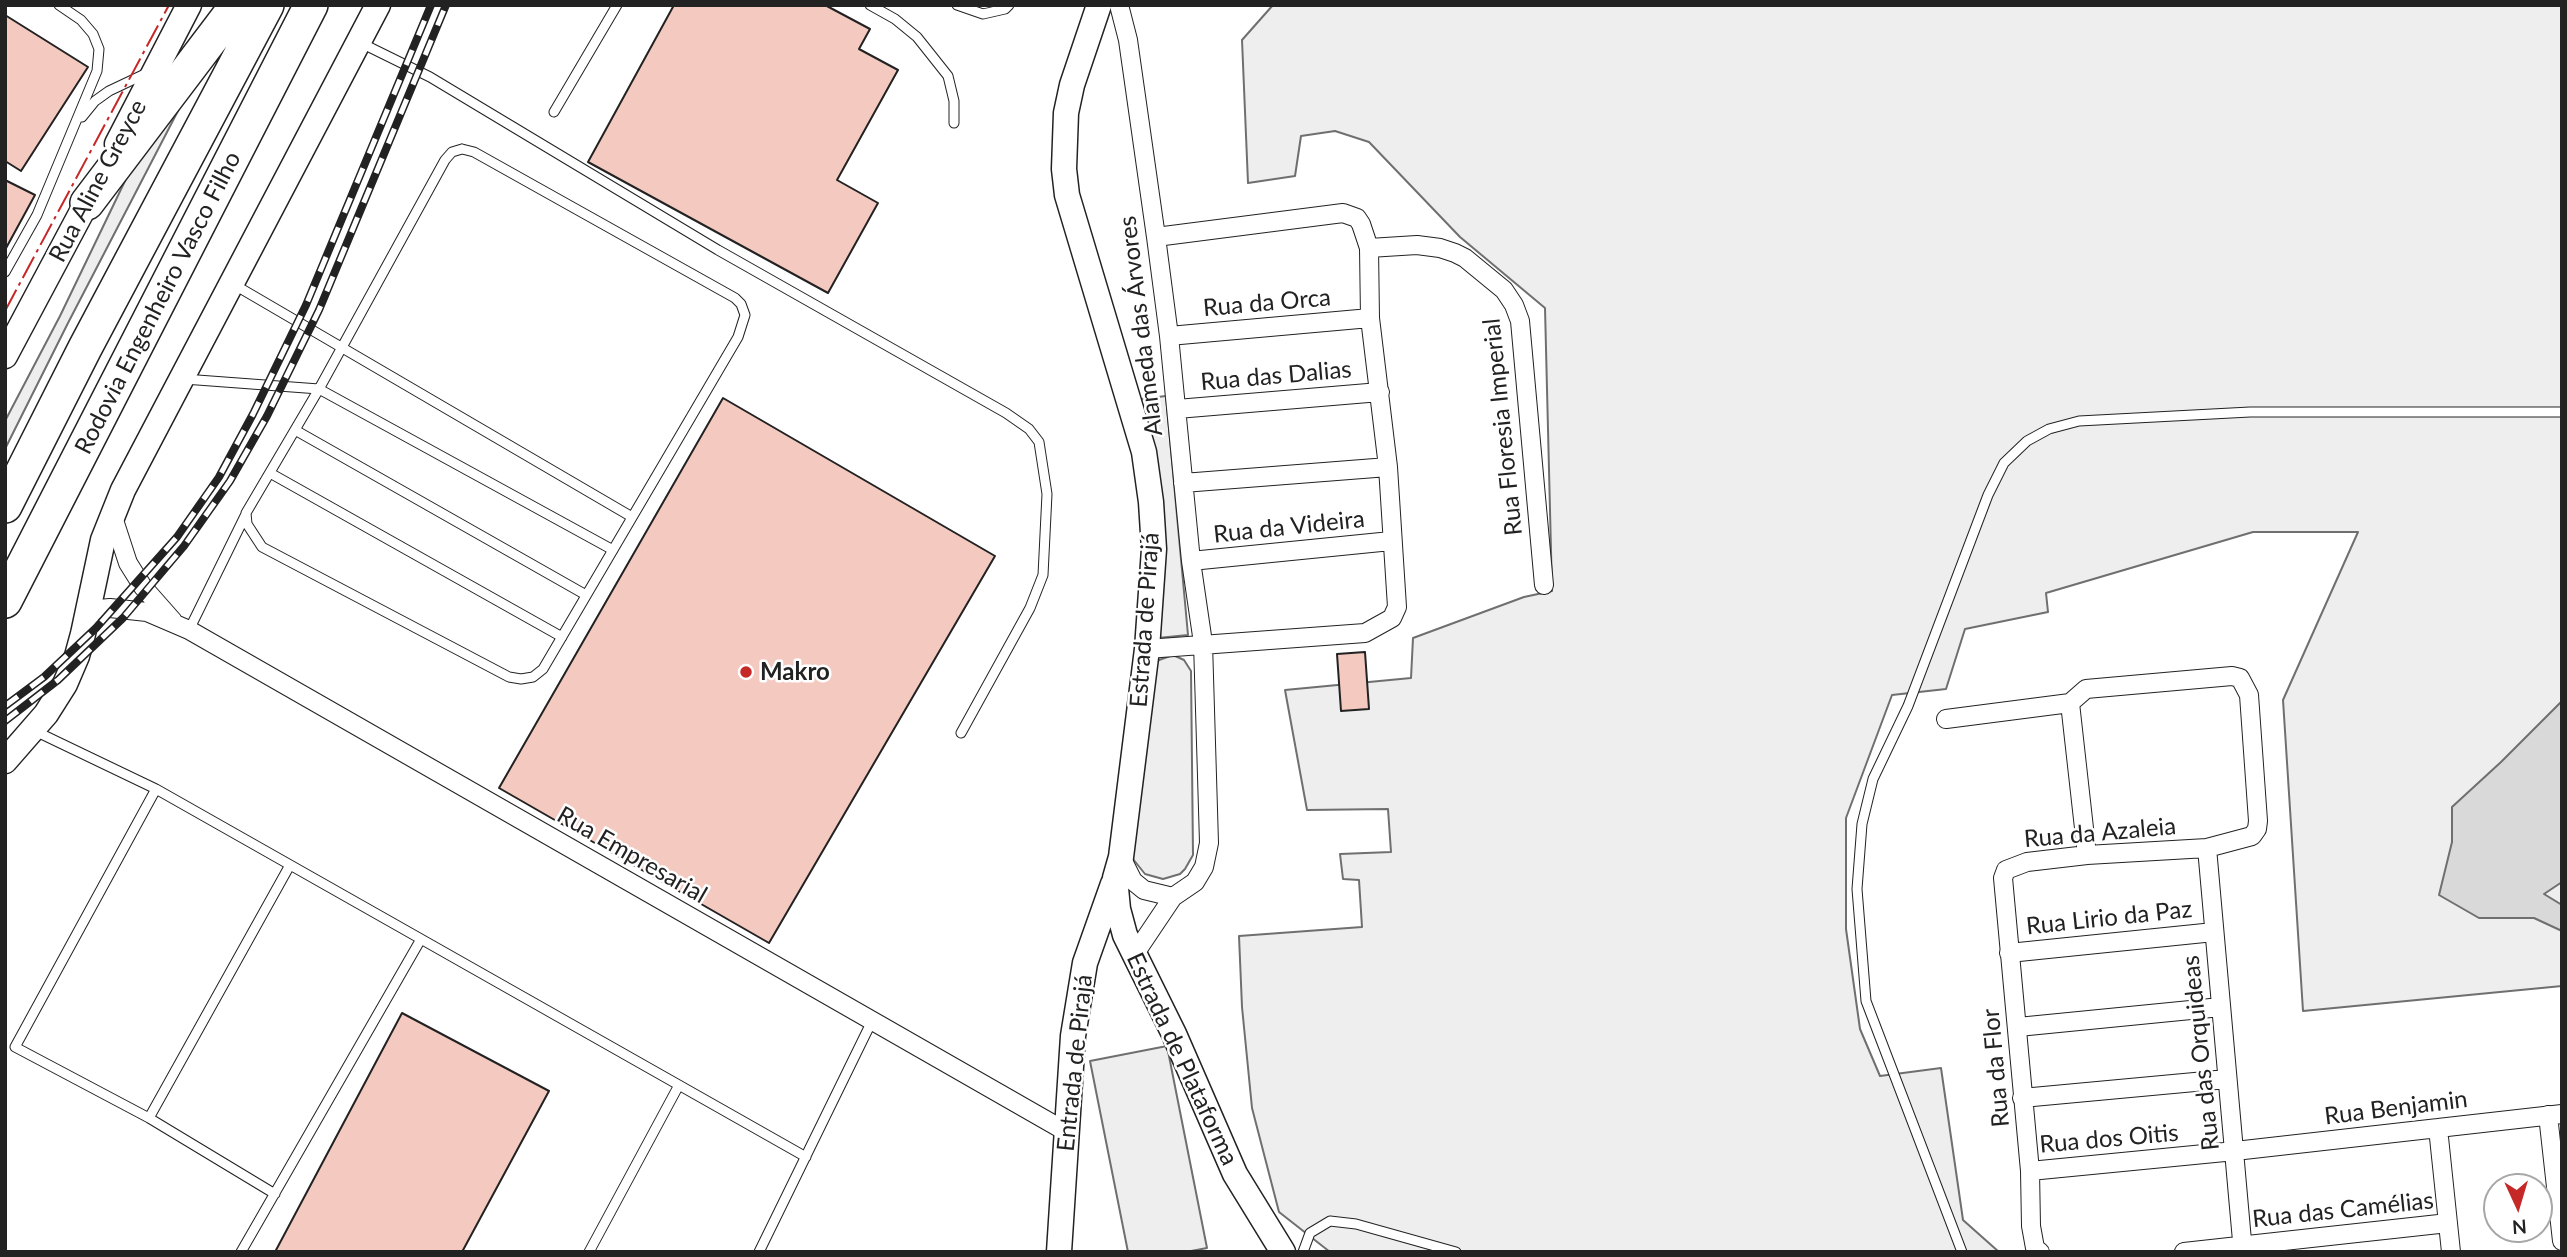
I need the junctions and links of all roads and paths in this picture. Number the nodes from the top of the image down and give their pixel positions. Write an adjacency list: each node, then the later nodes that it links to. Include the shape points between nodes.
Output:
1 (60, 5): 17 (lane, via 81,20 99,48 97,71)
2 (189, 5): 14 (main road, Rua Aline Greyce)
3 (237, 5): 18 (highway)
4 (267, 5): 36 (highway, Rodovia Engenheiro Vasco Filho)
5 (311, 5): 45 (highway, Rodovia Engenheiro Vasco Filho)
6 (378, 5): 13 (main road)
7 (617, 5): 15 (lane)
8 (870, 5): 16 (lane, via 917,37 948,76)
9 (957, 5): 10 (lane, via 983,13)
10 (1009, 5)
11 (1100, 5): 50 (main road, Estrada de Pirajá, via 1072,85 1064,169 1066,195 1144,452 1154,549)
12 (1119, 5): 19 (street, Alameda das Árvores)
13 (360, 43): 22 (main road); 54 (lane, via 430,77 1029,429 1039,442 1046,494 1043,575 1030,608)
14 (156, 69): 17 (lane, via 109,90); 18 (main road, Rua Aline Greyce)
15 (554, 112)
16 (954, 123)
17 (76, 124): 21 (lane, via 37,215)
18 (87, 203): 26 (main road, Rua Aline Greyce)
19 (1156, 237): 20 (street, via 1343,213 1357,218); 24 (street, Alameda das Árvores)
20 (1369, 248): 23 (street); 43 (street, Rua Floresia Imperial, via 1440,248 1465,258 1504,290 1514,305 1520,321)
21 (5, 272)
22 (232, 283): 25 (lane); 27 (main road)
23 (1370, 318): 24 (street, Rua da Orca); 29 (street)
24 (1169, 336): 30 (street, Alameda das Árvores)
25 (341, 348): 28 (lane); 39 (lane); 39 (lane, via 445,160 462,149 734,298 746,315 744,324)
26 (5, 356)
27 (183, 379): 28 (lane); 38 (main road)
28 (318, 388): 32 (lane); 41 (lane)
29 (1380, 392): 30 (street, Rua das Dalias); 33 (street)
30 (1177, 409): 35 (street, Alameda das Árvores)
31 (2562, 412): 92 (lane, via 2250,412 2079,421 2049,429 2004,463 1908,706 1873,779 1862,824 1857,890 1866,1001)
32 (295, 430): 34 (lane); 44 (lane)
33 (1388, 467): 35 (street); 40 (street)
34 (270, 473): 37 (lane); 48 (lane)
35 (1183, 483): 42 (street, Alameda das Árvores)
36 (5, 506)
37 (246, 513): 47 (lane); 48 (lane, via 247,524 262,547 509,677 533,677)
38 (112, 514): 46 (main road); 47 (street, Rua Empresarial, via 128,563)
39 (632, 517): 41 (lane)
40 (1391, 541): 42 (street, Rua da Videira); 49 (street, via 1397,607 1380,627 1365,633)
41 (612, 550): 44 (lane)
42 (1191, 561): 49 (street, Alameda das Árvores)
43 (1544, 585)
44 (586, 595): 48 (lane)
45 (5, 601)
46 (87, 614): 47 (street, Rua Empresarial, via 110,608 147,612); 53 (main road, via 65,684)
47 (181, 626): 68 (street, Rua Empresarial)
48 (562, 637)
49 (1203, 643): 50 (street); 62 (street, Alameda das Árvores, via 1209,842 1200,874)
50 (1147, 649): 60 (main road, Estrada de Pirajá)
51 (2070, 703): 52 (street); 57 (street, Rua da Azaleia, via 2086,689 2240,678 2249,695 2257,829 2252,836); 58 (street)
52 (1947, 719)
53 (33, 730): 55 (main road); 56 (lane)
54 (961, 733)
55 (5, 761)
56 (156, 789): 59 (lane); 74 (lane, via 15,1047)
57 (2207, 848): 58 (street, Rua da Azaleia); 63 (street, Rua das Orquideas)
58 (2087, 855): 61 (street, Rua da Azaleia, via 2027,862 2006,870)
59 (289, 865): 64 (lane); 74 (lane)
60 (1118, 867): 62 (street, via 1144,890); 66 (main road, Estrada de Plataforma, via 1119,914); 76 (main road, Entrada de Pirajá, via 1083,974)
61 (2003, 878): 65 (street, Rua da Flor)
62 (1173, 897): 66 (street, Alameda das Árvores)
63 (2214, 932): 65 (street, Rua Lirio da Paz); 67 (street, Rua das Orquideas)
64 (421, 939): 71 (lane); 80 (lane)
65 (2009, 953): 69 (street, Rua da Flor)
66 (1134, 955): 89 (main road, Estrada de Plataforma, via 1235,1174)
67 (2221, 1007): 69 (street); 70 (street, Rua das Orquideas)
68 (872, 1021): 76 (street, Rua Empresarial); 78 (lane)
69 (2018, 1027): 72 (street, Rua da Flor)
70 (2227, 1079): 72 (street); 77 (street, Rua das Orquideas)
71 (678, 1085): 78 (lane); 86 (lane)
72 (2022, 1098): 79 (street, Rua da Flor)
73 (2555, 1115): 75 (street, Rua Benjamin); 81 (street)
74 (149, 1118): 80 (lane)
75 (2438, 1128): 77 (street, Rua Benjamin); 82 (street)
76 (1065, 1132): 88 (main road, Entrada de Pirajá)
77 (2235, 1151): 79 (street, Rua dos Oitis); 84 (street, Rua das Orquideas)
78 (806, 1157): 87 (lane)
79 (2030, 1171): 93 (street, Rua da Flor, via 2031,1226)
80 (275, 1194): 85 (lane)
81 (2560, 1210): 83 (street)
82 (2448, 1223): 84 (street, Rua das Camélias); 95 (street)
83 (2562, 1241)
84 (2243, 1248): 94 (street)
85 (241, 1252)
86 (589, 1252)
87 (759, 1252)
88 (1059, 1252)
89 (1283, 1252)
90 (1303, 1252): 91 (lane, via 1310,1233 1331,1221)
91 (1456, 1252)
92 (1962, 1252)
93 (2040, 1252)
94 (2184, 1252)
95 (2451, 1252)

